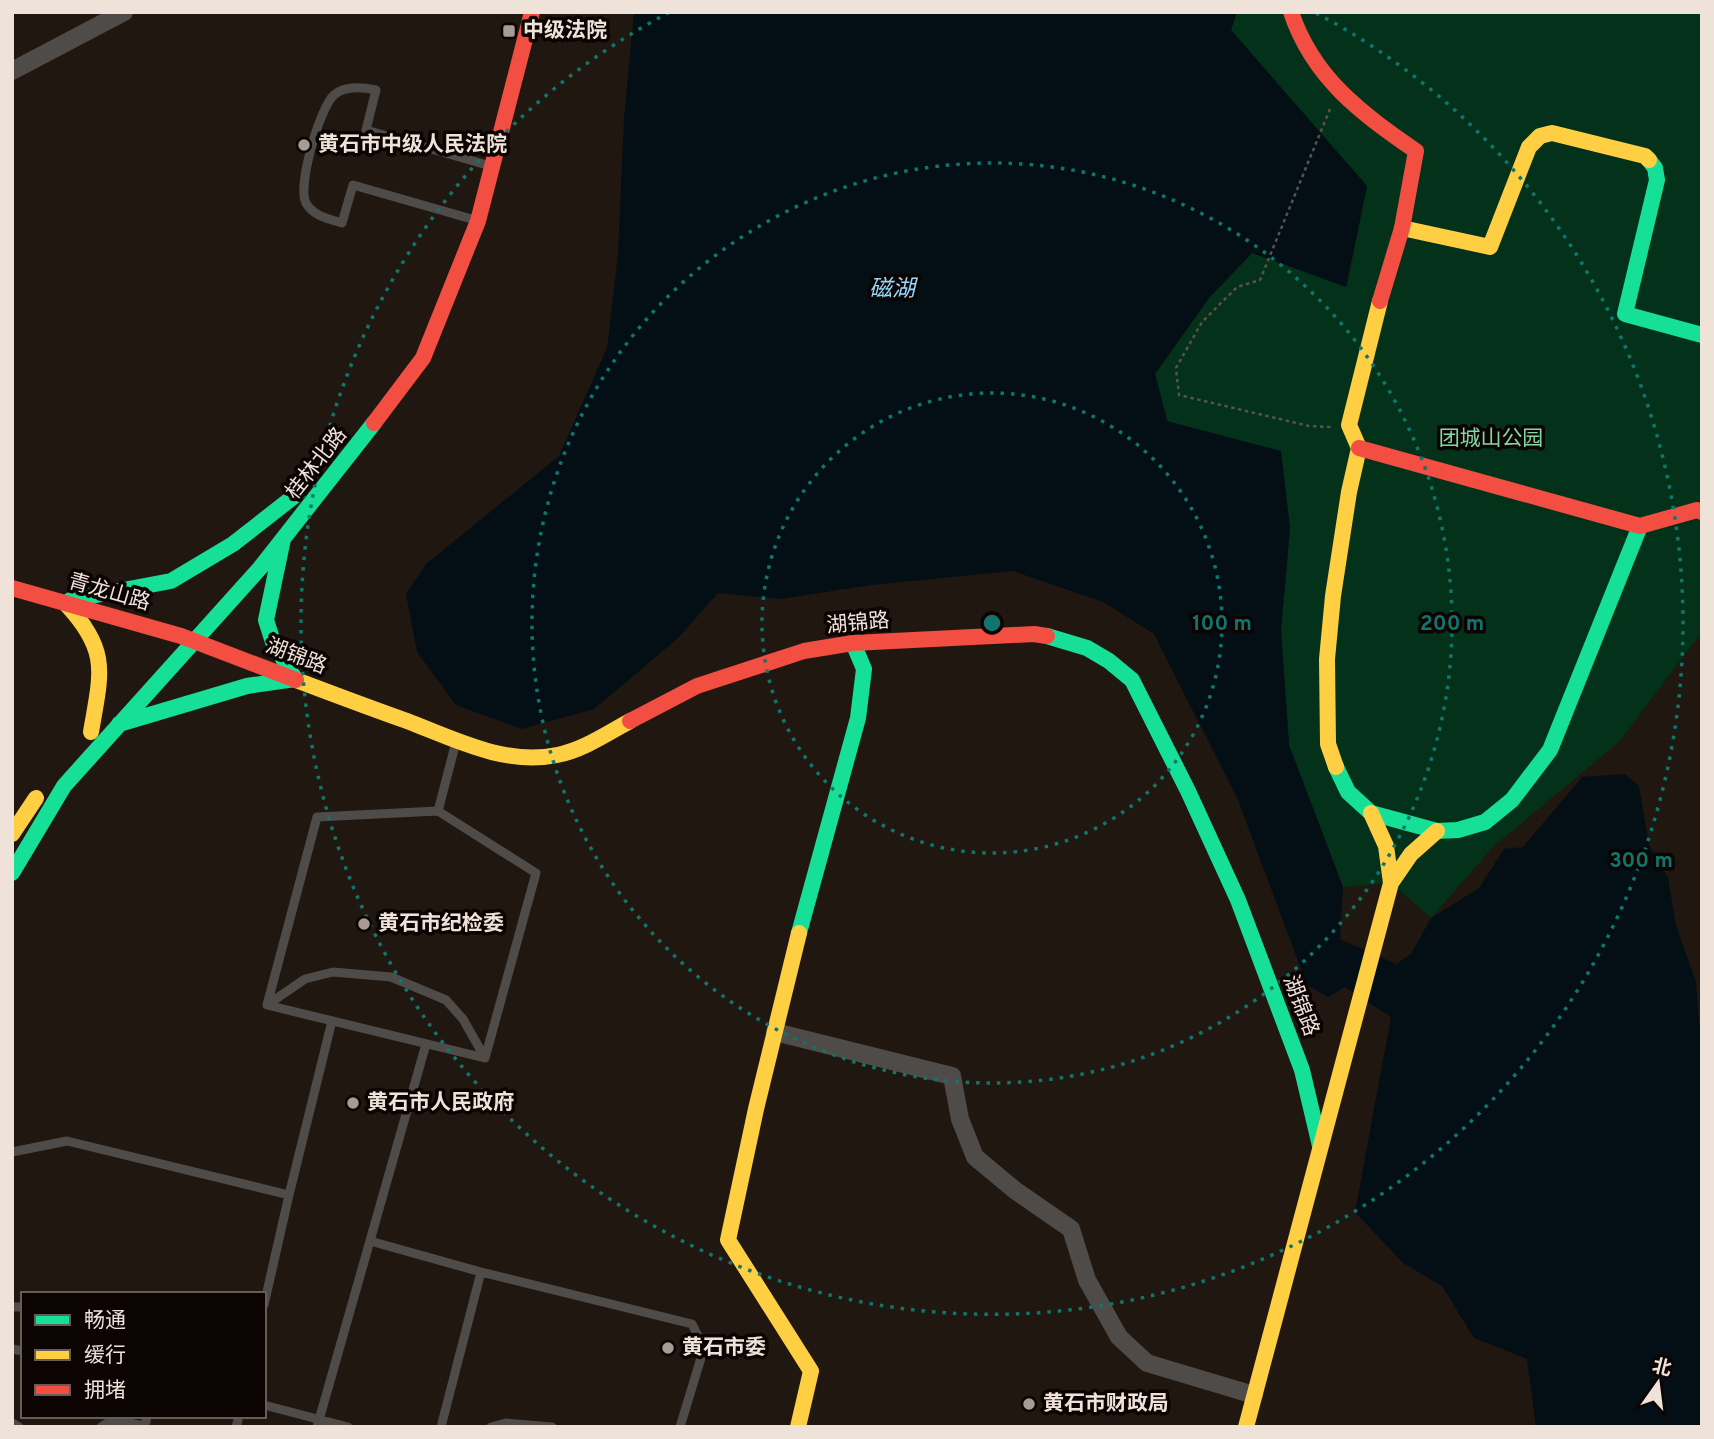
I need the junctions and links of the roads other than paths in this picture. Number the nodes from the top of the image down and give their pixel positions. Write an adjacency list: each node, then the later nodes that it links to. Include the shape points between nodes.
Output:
1 (124, 12): 4 (street)
2 (532, 12): 5 (street, 桂林北路)
3 (1291, 12): 7 (street, via 1312,60 1338,90 1370,120 1416,151)
4 (12, 71)
5 (492, 166): 6 (street, 桂林北路); 6 (lane, via 366,130 376,90 350,88 336,93 324,111 305,176 304,200 312,212 342,223 353,184)
6 (478, 221): 16 (street, 桂林北路, via 423,358)
7 (1402, 228): 10 (street, via 1490,247 1529,147 1540,136 1552,133 1645,156 1655,167 1657,180 1625,314); 12 (street, via 1349,425)
8 (450, 249): 9 (street)
9 (435, 285)
10 (1702, 335)
11 (368, 405): 13 (street, 桂林北路)
12 (1359, 448): 15 (street); 28 (street, via 1333,596 1327,723 1339,778)
13 (305, 484): 17 (street, 桂林北路); 20 (street, via 233,544 171,581)
14 (1700, 506): 15 (street)
15 (1640, 526): 29 (street, via 1550,751 1512,800 1485,822)
16 (283, 539): 21 (street, 桂林北路, via 260,568); 23 (street, via 267,620 273,642)
17 (257, 544)
18 (232, 575): 21 (street, 桂林北路)
19 (12, 588): 20 (street, 青龙山路)
20 (63, 601): 21 (street, 青龙山路); 21 (street, 桂林北路, via 85,622 97,644 100,676 87,736)
21 (187, 638): 23 (street, 湖锦路); 24 (street, 桂林北路)
22 (853, 643): 25 (street, 湖锦路, via 804,651 706,683 559,755 499,754); 35 (street, via 864,669 858,718); 38 (street, 湖锦路, via 1034,634 1090,647 1132,680 1238,900 1302,1070)
23 (295, 680): 24 (street, via 247,686); 25 (street, 湖锦路)
24 (119, 724): 31 (street, 桂林北路, via 64,786)
25 (456, 740): 27 (lane)
26 (46, 783): 30 (street)
27 (438, 811): 33 (lane, via 317,817); 37 (lane, via 536,873)
28 (1371, 813): 29 (street); 32 (street, via 1383,833)
29 (1437, 831): 32 (street, via 1411,852)
30 (12, 834)
31 (12, 873)
32 (1391, 883): 38 (street, 湖锦路)
33 (267, 1005): 34 (lane); 37 (lane, via 305,979 333,972 391,977 446,1000 463,1018)
34 (332, 1021): 36 (lane); 40 (lane)
35 (775, 1032): 44 (street, via 952,1076 960,1119 975,1157 1071,1230 1087,1280 1119,1338 1147,1363); 56 (street, via 728,1240 811,1371)
36 (426, 1044): 37 (lane); 41 (lane)
37 (485, 1058)
38 (1320, 1146): 44 (street, 湖锦路)
39 (12, 1152): 40 (lane, via 67,1141)
40 (289, 1195): 43 (lane)
41 (370, 1241): 42 (lane); 48 (lane)
42 (481, 1272): 52 (lane); 55 (lane, via 692,1324 704,1348)
43 (266, 1296)
44 (1254, 1395): 57 (street, 湖锦路)
45 (266, 1406): 48 (lane)
46 (147, 1418): 50 (lane, via 145,1426 112,1420)
47 (12, 1423): 49 (lane)
48 (318, 1423): 51 (lane)
49 (19, 1427)
50 (101, 1427)
51 (348, 1427)
52 (441, 1427)
53 (491, 1427): 54 (lane, via 506,1423)
54 (552, 1427)
55 (680, 1427)
56 (798, 1427)
57 (1246, 1427)

